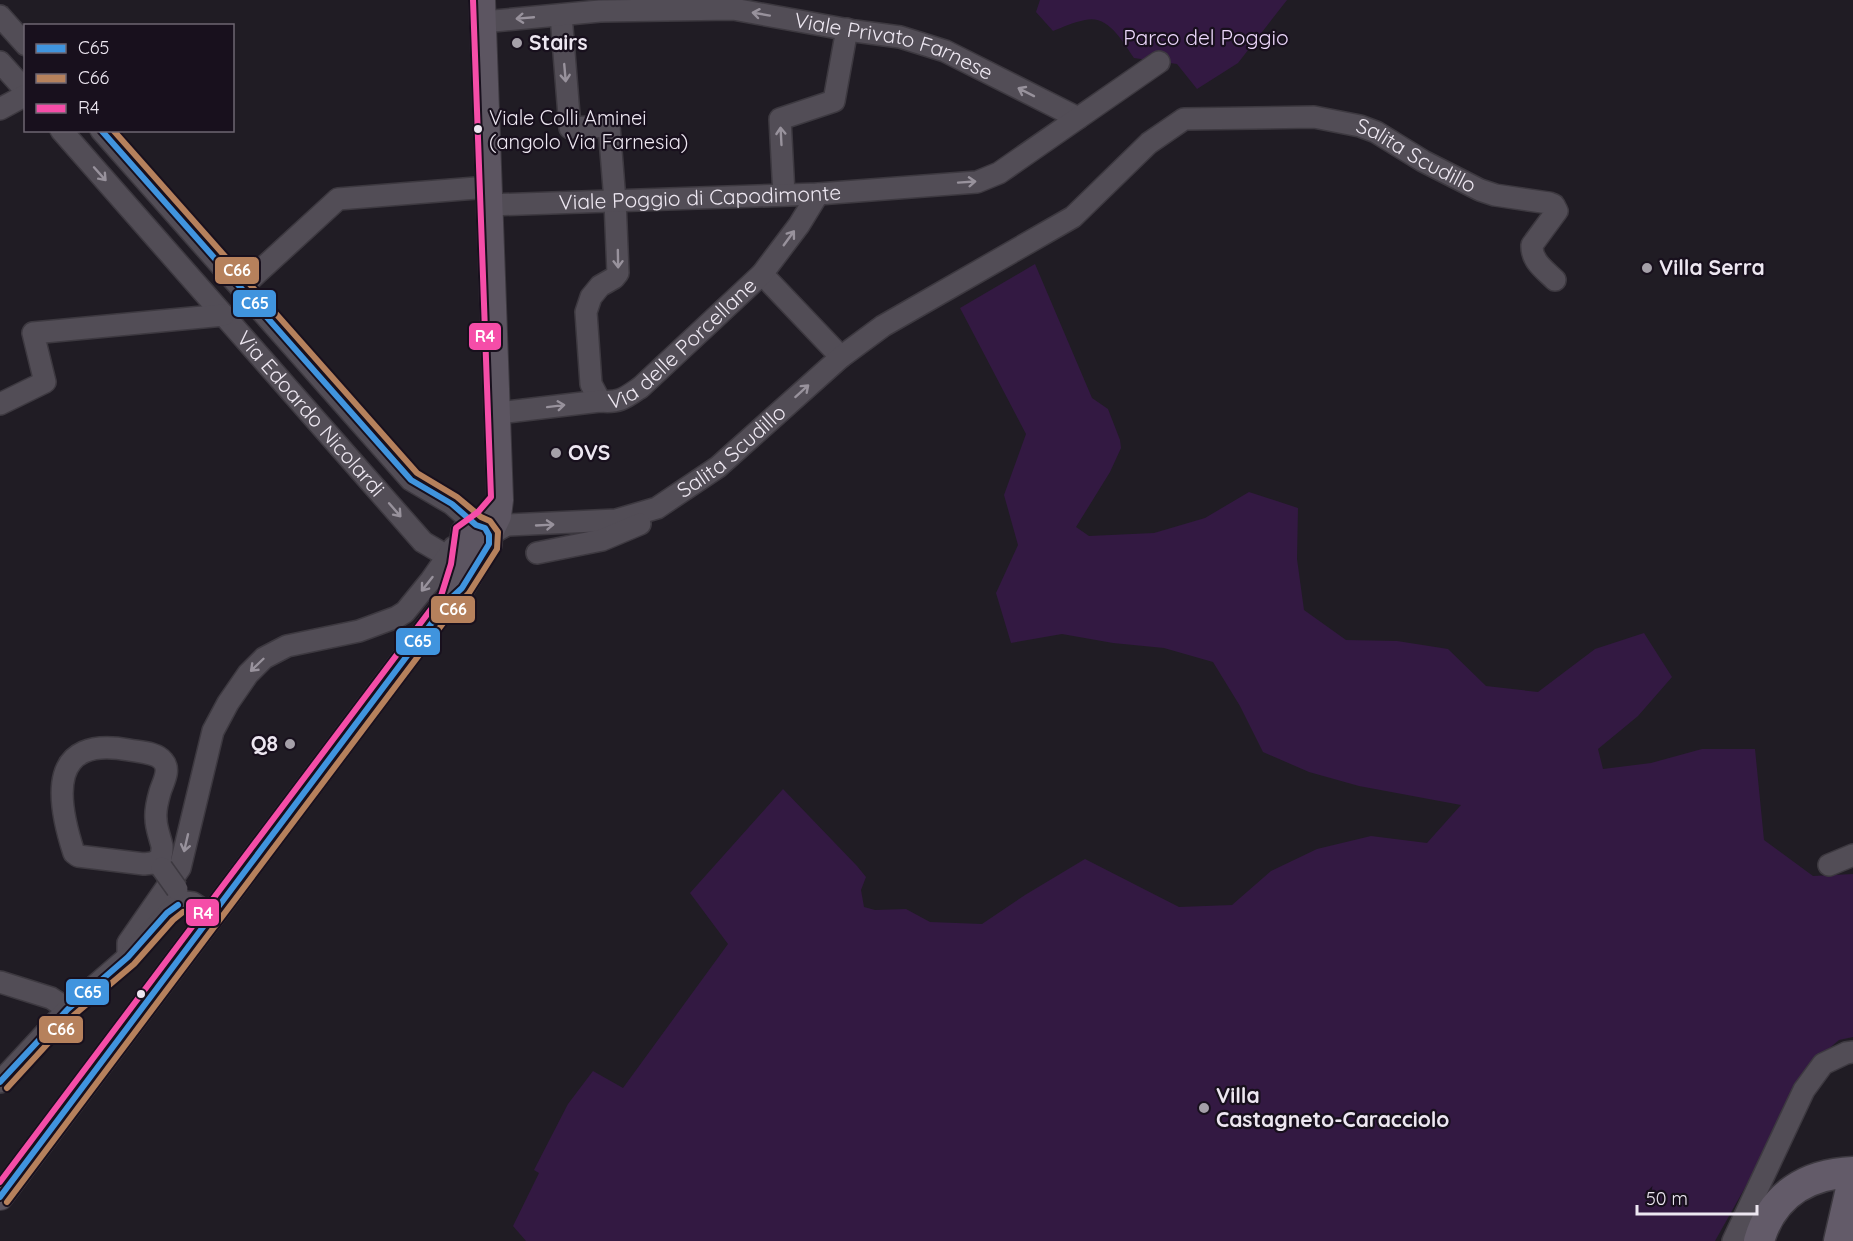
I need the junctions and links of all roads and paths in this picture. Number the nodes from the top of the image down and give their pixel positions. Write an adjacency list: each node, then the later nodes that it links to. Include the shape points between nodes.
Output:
1 (599, 6): 3 (street, Viale Privato Farnese); 5 (street, Viale Privato Farnese, one-way to 1, via 733,9)
2 (482, 11): 3 (street, Viale Privato Farnese, one-way to 2); 19 (main road)
3 (561, 15): 20 (street, one-way to 20, via 570,128 609,126)
4 (0, 16): 6 (street)
5 (847, 29): 11 (street, Viale Privato Farnese, one-way to 5, via 945,51 900,37); 18 (street, one-way to 5, via 780,119 834,101)
6 (24, 43)
7 (0, 62): 9 (street)
8 (1159, 62): 13 (street)
9 (24, 91)
10 (24, 94): 12 (street)
11 (1051, 104): 13 (street, Viale Privato Farnese); 16 (street)
12 (0, 109)
13 (1078, 118): 16 (street)
14 (63, 132): 24 (street, Via Edoardo Nicolardi, one-way to 24)
15 (103, 132): 23 (street, Via Edoardo Nicolardi)
16 (1055, 134): 17 (street, Viale Poggio di Capodimonte, one-way to 16, via 977,182 999,173)
17 (818, 194): 18 (street, Viale Poggio di Capodimonte); 21 (street, Via delle Porcellane, one-way to 17)
18 (784, 195): 20 (street, Viale Poggio di Capodimonte)
19 (490, 196): 20 (street, Viale Poggio di Capodimonte); 23 (street, Viale Poggio di Capodimonte, via 338,199); 28 (main road)
20 (615, 201): 26 (street, one-way to 26, via 618,273 600,286 586,312 591,384)
21 (762, 274): 25 (street); 26 (street, Via delle Porcellane, via 641,387 624,399)
22 (1555, 280): 25 (street, Salita Scudillo, via 1533,258 1532,252 1532,246 1557,211 1554,205 1480,190 1360,126 1314,117 1184,119 1149,143 1073,217 883,326)
23 (241, 288): 30 (street, Via Edoardo Nicolardi, via 411,480 452,504)
24 (224, 315): 27 (street, via 33,333 45,382); 30 (street, Via Edoardo Nicolardi, one-way to 30, via 423,542)
25 (840, 357): 29 (street, Salita Scudillo, one-way to 25, via 718,467)
26 (600, 401): 28 (street, Via delle Porcellane, one-way to 26)
27 (0, 404)
28 (498, 413): 30 (main road, via 498,516)
29 (657, 508): 30 (street, Salita Scudillo, one-way to 29, via 507,525 616,520); 31 (street, via 646,522 602,540)
30 (469, 545): 36 (main road, via 462,588 449,600); 37 (street, one-way to 37, via 397,617 359,632 287,646 264,658 248,674 213,731 180,868 128,943)
31 (537, 553)
32 (1853, 855): 34 (street)
33 (160, 864): 33 (street, via 162,848 156,819 166,774 163,760 114,747 99,747 75,758 67,767 61,792 74,853); 35 (street, bridge)
34 (1829, 866)
35 (181, 896): 36 (street); 37 (street)
36 (213, 916): 43 (main road)
37 (128, 957): 39 (street)
38 (0, 982): 39 (street, via 51,998)
39 (68, 1009): 41 (street)
40 (1853, 1052): 44 (street, via 1823,1064 1804,1090)
41 (0, 1082)
42 (1848, 1175): 45 (highway, via 1811,1180 1786,1194 1769,1216); 46 (highway, via 1821,1180 1797,1197 1781,1217); 47 (highway)
43 (0, 1197)
44 (1733, 1241)
45 (1759, 1241)
46 (1773, 1241)
47 (1839, 1241)

